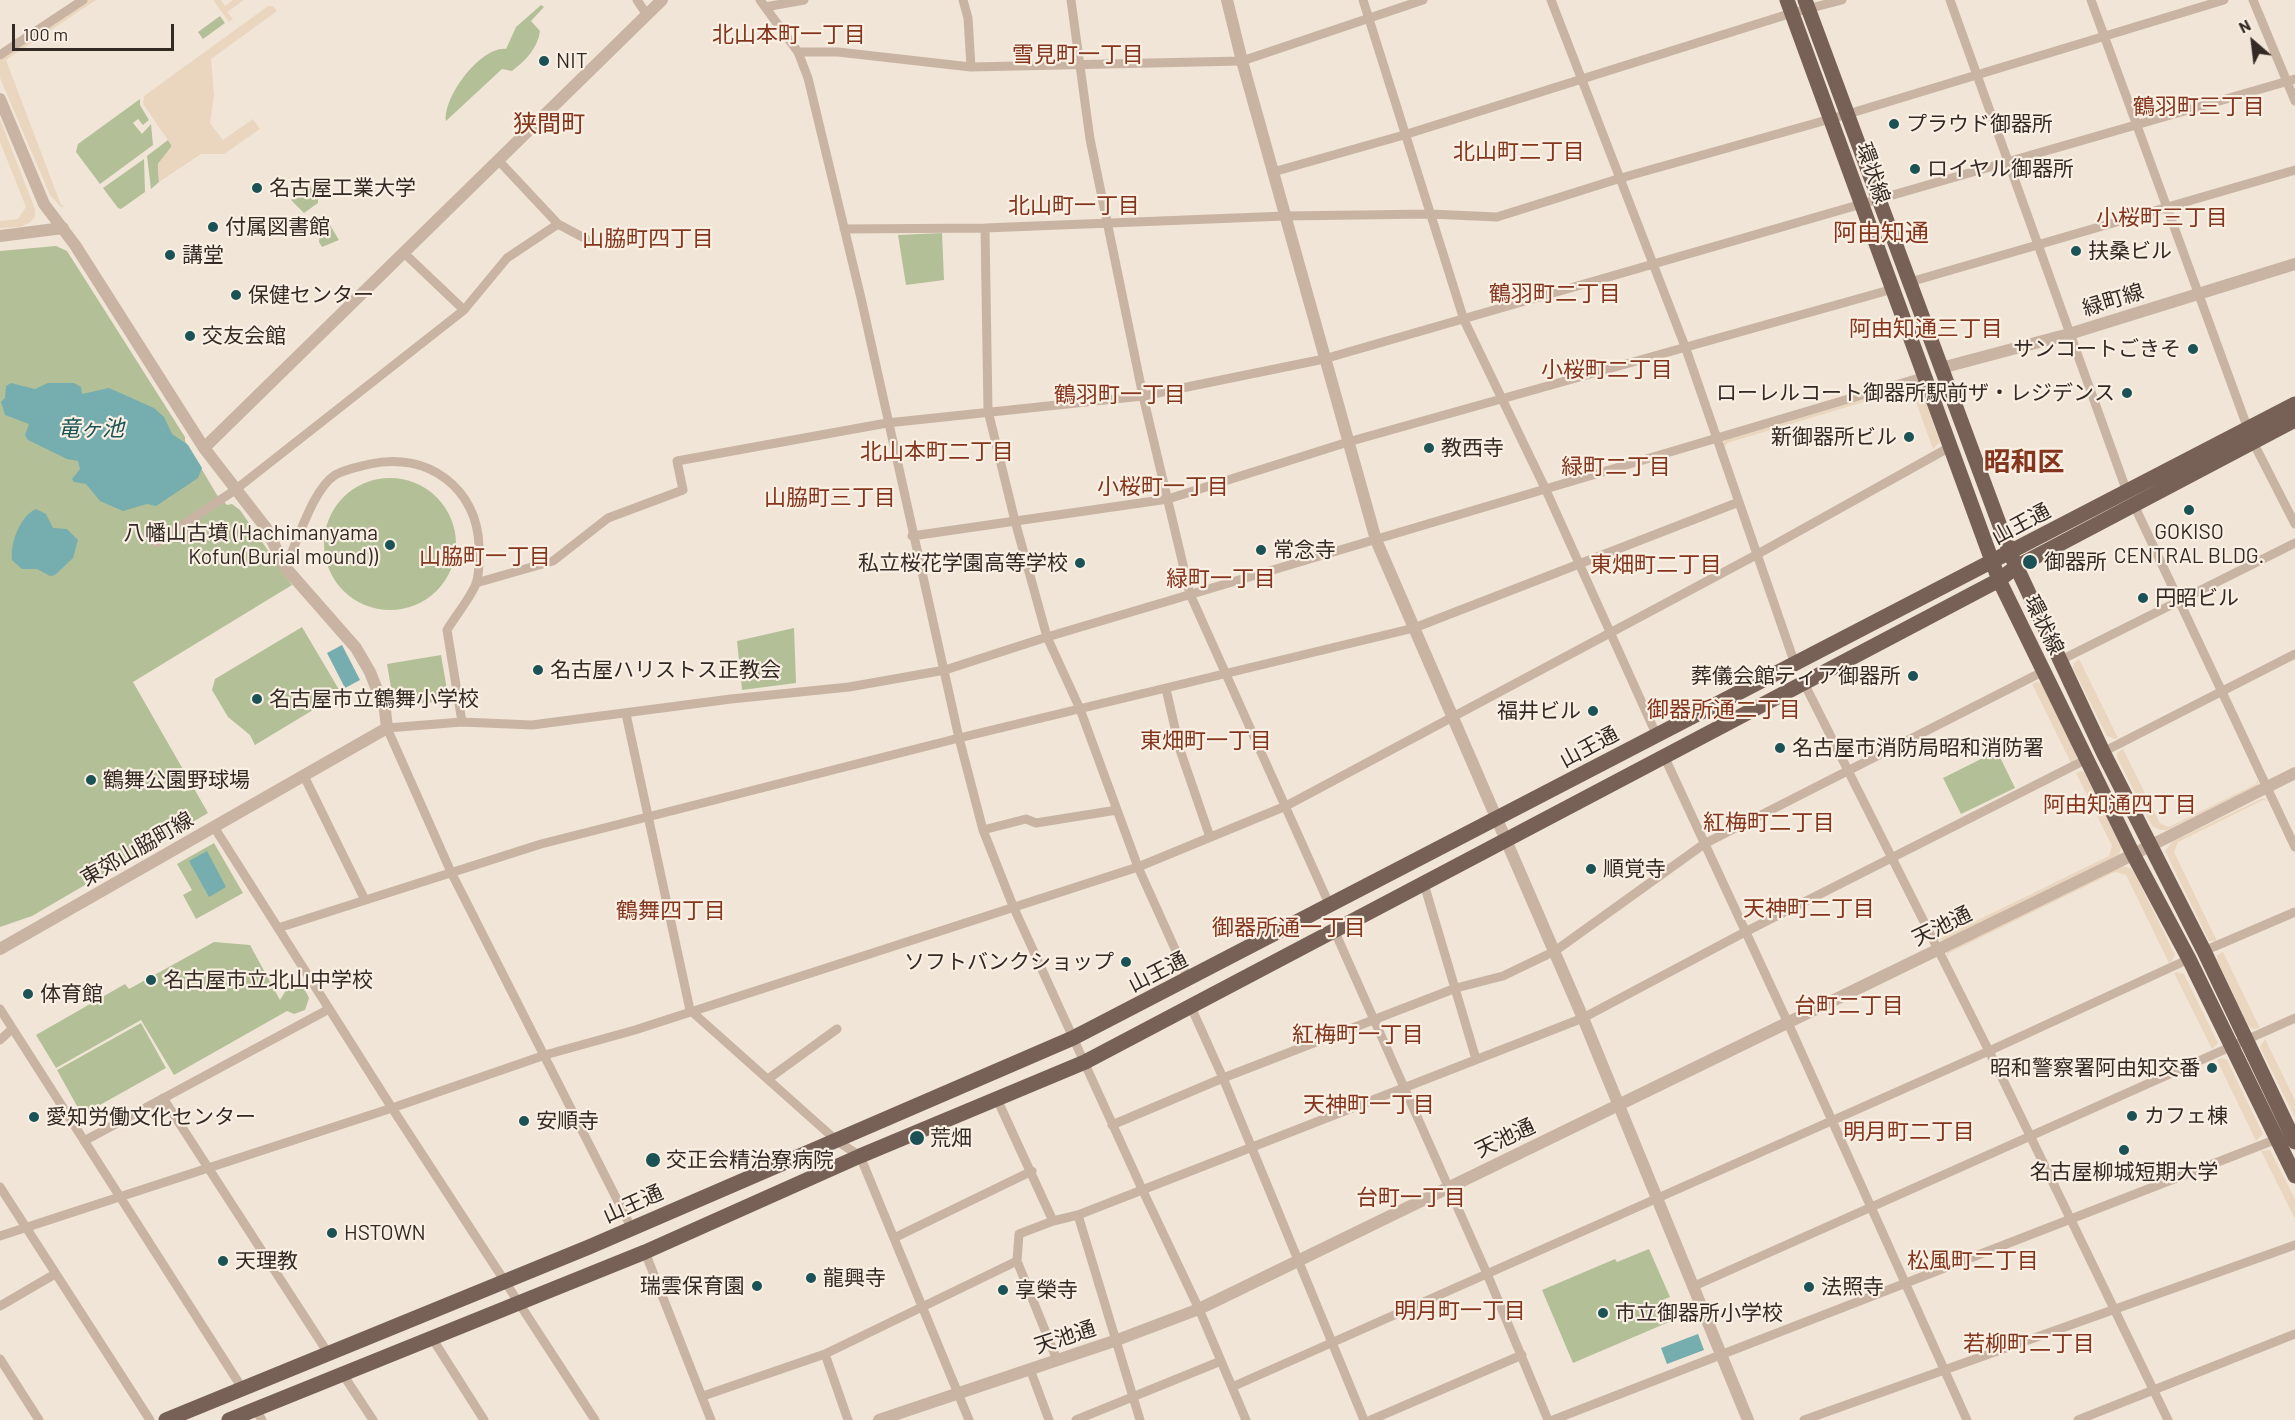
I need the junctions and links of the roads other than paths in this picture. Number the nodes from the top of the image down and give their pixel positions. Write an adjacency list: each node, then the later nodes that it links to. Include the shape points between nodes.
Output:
1 (83, 0): 23 (street)
2 (637, 0): 19 (street)
3 (662, 0): 19 (street)
4 (804, 0): 16 (street)
5 (963, 0): 26 (street)
6 (1071, 0): 25 (street)
7 (1227, 0): 24 (street)
8 (1363, 0): 20 (street)
9 (1423, 0): 20 (street)
10 (1551, 0): 29 (street)
11 (1842, 0): 17 (street)
12 (1950, 0): 27 (street)
13 (2091, 0): 21 (street)
14 (2224, 0): 21 (street)
15 (2253, 0): 28 (street)
16 (762, 4): 22 (street)
17 (1807, 5): 18 (street); 32 (main road, 環状線)
18 (1789, 7): 29 (street); 33 (main road, 環状線)
19 (647, 15): 36 (street)
20 (1369, 19): 24 (street); 35 (street)
21 (2104, 36): 27 (street); 34 (street)
22 (798, 52): 26 (street, via 838,52); 50 (street, via 808,78)
23 (0, 55)
24 (1242, 62): 25 (street); 39 (street)
25 (1081, 64): 26 (street); 47 (street, via 1090,140)
26 (971, 66)
27 (1976, 75): 32 (street); 37 (street)
28 (2291, 80): 31 (street); 34 (street)
29 (1581, 81): 35 (street); 40 (street)
30 (0, 99): 48 (street, via 44,204)
31 (2295, 101)
32 (1848, 114): 33 (street); 41 (main road, 環状線)
33 (1832, 118): 40 (street); 42 (main road, 環状線)
34 (2137, 126): 37 (street); 43 (street)
35 (1404, 135): 39 (street); 44 (street)
36 (500, 161): 46 (street); 54 (street)
37 (2007, 162): 41 (street); 53 (street)
38 (2295, 170): 43 (street)
39 (1274, 172): 45 (street)
40 (1621, 178): 44 (street, via 1497,217); 55 (street)
41 (1879, 200): 42 (street); 57 (main road, 環状線)
42 (1861, 203): 55 (street); 58 (main road, 環状線)
43 (2167, 208): 53 (street); 59 (street)
44 (1430, 214): 45 (street); 61 (street)
45 (1285, 216): 47 (street); 64 (street)
46 (558, 224): 52 (street); 60 (street, via 507,258)
47 (1107, 224): 49 (street); 67 (street)
48 (63, 228): 51 (street); 77 (street)
49 (985, 228): 50 (street); 70 (street)
50 (844, 229): 72 (street)
51 (0, 236)
52 (586, 239)
53 (2039, 245): 57 (street); 62 (street)
54 (404, 253): 60 (street); 77 (street)
55 (1654, 264): 61 (street); 63 (street)
56 (2295, 264): 59 (street, 緑町線)
57 (1910, 282): 65 (main road, 環状線)
58 (1893, 290): 63 (street); 66 (main road, 環状線)
59 (2199, 294): 62 (street, 緑町線); 73 (street)
60 (464, 310): 79 (street)
61 (1464, 321): 64 (street); 68 (street)
62 (2069, 334): 65 (street, 緑町線); 80 (street)
63 (1686, 349): 68 (street); 74 (street)
64 (1324, 359): 67 (street); 75 (street)
65 (1941, 368): 90 (main road, 環状線)
66 (1926, 376): 74 (street); 76 (main road, 環状線)
67 (1143, 396): 70 (street); 81 (street)
68 (1501, 398): 75 (street); 78 (street)
69 (2295, 404): 73 (main road, 山王通)
70 (988, 411): 72 (street); 83 (street)
71 (2295, 420): 73 (main road, 山王通)
72 (888, 423): 85 (street); 95 (street, via 677,461 683,490 608,518 553,561)
73 (2250, 435): 80 (main road, 山王通); 84 (street)
74 (1715, 438): 78 (street); 82 (street)
75 (1348, 442): 81 (street); 86 (street)
76 (1950, 447): 89 (street); 91 (main road, 環状線)
77 (204, 448): 79 (street)
78 (1545, 488): 86 (street); 92 (street)
79 (235, 490): 87 (street); 93 (street, via 266,528)
80 (2130, 498): 90 (main road, 山王通); 97 (street)
81 (1168, 499): 83 (street); 96 (street)
82 (1739, 502): 89 (street); 92 (street)
83 (1015, 521): 85 (street); 100 (street)
84 (2295, 524)
85 (912, 536): 104 (street)
86 (1376, 540): 96 (street); 98 (street)
87 (156, 543)
88 (2295, 543): 97 (street)
89 (1756, 555): 99 (street); 103 (street)
90 (2013, 560): 91 (main road, 山王通); 94 (main road, 山王通); 102 (main road, 環状線)
91 (1992, 563): 94 (main road, 環状線); 103 (main road, 山王通)
92 (1581, 565): 98 (street); 99 (street)
93 (285, 567): 95 (street, via 318,495 334,476 389,460 420,464 458,488 476,524 480,562); 114 (street, via 356,648 385,710)
94 (1999, 580): 105 (main road, 環状線); 107 (main road, 山王通)
95 (476, 583): 113 (street, via 447,630)
96 (1190, 594): 100 (street); 106 (street)
97 (2180, 601): 102 (street); 109 (street)
98 (1414, 628): 106 (street); 112 (street)
99 (1611, 633): 112 (street); 115 (street)
100 (1047, 637): 104 (street); 110 (street)
101 (2295, 654): 109 (street)
102 (2059, 661): 117 (main road, 環状線)
103 (1795, 664): 115 (main road, 山王通)
104 (945, 670): 111 (street, via 849,687); 116 (street)
105 (2044, 671): 119 (main road, 環状線); 120 (street)
106 (1226, 675): 108 (street); 124 (street)
107 (1804, 683): 118 (main road, 山王通); 120 (street)
108 (1166, 689): 110 (street); 130 (street, via 1185,767)
109 (2223, 692): 117 (street); 123 (street)
110 (1080, 709): 116 (street); 125 (street)
111 (626, 714): 113 (street, via 532,725); 126 (street)
112 (1452, 718): 124 (street); 127 (street)
113 (462, 722): 114 (street)
114 (387, 728): 122 (street, 東郊山脇町線); 138 (street)
115 (1657, 736): 127 (main road, 山王通)
116 (959, 738): 126 (street); 129 (street)
117 (2103, 752): 133 (main road, 環状線)
118 (1664, 756): 131 (main road, 山王通); 132 (street)
119 (2087, 759): 135 (main road, 環状線); 136 (street)
120 (1850, 771): 132 (street); 136 (street)
121 (2295, 772): 123 (street, 天池通)
122 (304, 776): 128 (street, 東郊山脇町線); 140 (street)
123 (2267, 786): 133 (street, 天池通); 134 (street)
124 (1286, 806): 130 (street); 142 (street)
125 (1117, 810): 129 (street, via 1036,823 1026,819); 137 (street)
126 (648, 819): 138 (street, via 540,844); 157 (street)
127 (1496, 820): 131 (street); 142 (main road, 山王通)
128 (214, 827): 144 (street); 147 (street, 東郊山脇町線)
129 (983, 830): 141 (street)
130 (1210, 837): 137 (street)
131 (1507, 840): 139 (main road, 山王通); 149 (street)
132 (1704, 844): 146 (street); 149 (street)
133 (2149, 845): 135 (street, 天池通); 150 (main road, 環状線)
134 (2295, 847)
135 (2133, 854): 148 (street, 天池通); 151 (main road, 環状線)
136 (1892, 857): 146 (street); 148 (street)
137 (1138, 867): 141 (street); 152 (street)
138 (451, 872): 140 (street); 169 (street)
139 (1424, 884): 145 (main road, 山王通); 153 (street)
140 (365, 900): 144 (street)
141 (1013, 906): 157 (street); 164 (street)
142 (1330, 906): 152 (main road, 山王通)
143 (2295, 912): 150 (street)
144 (278, 928): 156 (street)
145 (1335, 932): 154 (main road, 山王通); 160 (street)
146 (1745, 932): 158 (street); 161 (street)
147 (0, 949)
148 (1939, 949): 161 (street, 天池通); 168 (street)
149 (1555, 951): 153 (street, via 1503,976); 158 (street)
150 (2204, 951): 165 (main road, 環状線)
151 (2189, 959): 167 (main road, 環状線); 168 (street)
152 (1189, 980): 164 (main road, 山王通)
153 (1456, 988): 160 (street); 170 (street)
154 (1191, 1007): 171 (main road, 山王通); 172 (street)
155 (0, 1009): 162 (street)
156 (329, 1009): 175 (street); 178 (street)
157 (690, 1010): 169 (street); 173 (street)
158 (1583, 1018): 170 (street); 177 (street)
159 (2295, 1018): 165 (street)
160 (1374, 1019): 172 (street); 174 (street)
161 (1788, 1023): 177 (street, 天池通); 179 (street)
162 (12, 1029): 166 (street); 183 (street)
163 (837, 1029): 173 (street)
164 (1073, 1038): 171 (street); 184 (main road, 山王通)
165 (2247, 1039): 167 (street); 182 (main road, 環状線)
166 (0, 1040)
167 (2232, 1045): 181 (street); 182 (main road, 環状線)
168 (1989, 1051): 179 (street); 181 (street)
169 (545, 1055): 178 (street); 199 (street)
170 (1476, 1059): 174 (street)
171 (1085, 1062): 176 (main road, 山王通); 180 (street)
172 (1223, 1078): 180 (street); 185 (street)
173 (768, 1079): 184 (street)
174 (1404, 1087): 185 (street); 191 (street)
175 (164, 1098): 183 (street); 187 (street)
176 (997, 1099): 186 (main road, 山王通); 188 (street)
177 (1618, 1106): 191 (street, 天池通); 194 (street)
178 (392, 1108): 187 (street); 209 (street)
179 (1833, 1121): 194 (street); 195 (street)
180 (1113, 1125): 192 (street)
181 (2031, 1136): 195 (street); 197 (street)
182 (2290, 1137): 189 (main road, 環状線); 197 (street)
183 (84, 1141): 193 (street)
184 (837, 1141): 186 (street); 199 (main road, 山王通)
185 (1251, 1148): 192 (street); 206 (street)
186 (860, 1156): 202 (street); 204 (main road, 山王通)
187 (209, 1169): 193 (street); 221 (street)
188 (1032, 1171): 198 (street); 202 (street)
189 (2295, 1176)
190 (0, 1187): 200 (street)
191 (1447, 1187): 206 (street, 天池通); 208 (street)
192 (1142, 1189): 196 (street); 215 (street)
193 (120, 1198): 200 (street); 232 (street)
194 (1655, 1198): 208 (street); 211 (street)
195 (1871, 1209): 210 (street); 211 (street)
196 (1078, 1215): 198 (street); 219 (street)
197 (2069, 1218): 210 (street); 216 (street)
198 (1053, 1221): 205 (street, via 1019,1234)
199 (631, 1227): 209 (main road, 山王通)
200 (26, 1228): 201 (street); 207 (street)
201 (0, 1236)
202 (894, 1238): 214 (street)
203 (2295, 1245): 216 (street)
204 (645, 1252): 212 (main road, 山王通); 235 (street)
205 (1017, 1261): 214 (street); 226 (street)
206 (1298, 1262): 215 (street, 天池通); 220 (street)
207 (55, 1274): 213 (street); 239 (street)
208 (1488, 1276): 220 (street); 224 (street)
209 (505, 1281): 212 (street); 221 (main road, 山王通)
210 (1905, 1285): 223 (street); 229 (street)
211 (1692, 1287): 223 (street)
212 (518, 1304): 218 (main road, 山王通); 244 (street)
213 (0, 1306)
214 (923, 1307): 222 (street); 234 (street)
215 (1199, 1309): 219 (street, 天池通); 227 (street)
216 (2115, 1309): 229 (street); 233 (street)
217 (2295, 1334): 233 (street)
218 (432, 1338): 230 (main road, 山王通); 243 (street)
219 (1117, 1340): 226 (street, 天池通); 236 (street)
220 (1334, 1344): 231 (street); 253 (street)
221 (328, 1353): 232 (main road, 山王通)
222 (825, 1354): 235 (street); 246 (street)
223 (1720, 1354): 256 (street); 257 (street)
224 (1522, 1355): 254 (street); 255 (street)
225 (0, 1359): 238 (street)
226 (1057, 1360): 228 (street, 天池通)
227 (1221, 1361): 231 (street); 236 (street)
228 (1030, 1369): 234 (street, 天池通); 249 (street)
229 (1945, 1371): 258 (street); 259 (street)
230 (342, 1373): 237 (main road, 山王通); 242 (street)
231 (1232, 1387): 252 (street)
232 (242, 1388): 240 (main road, 山王通)
233 (2155, 1391): 260 (street); 261 (street)
234 (959, 1393): 247 (street, 天池通); 248 (street)
235 (703, 1396): 245 (street)
236 (1132, 1398): 250 (street); 251 (street)
237 (259, 1415): 241 (main road, 山王通)
238 (39, 1420)
239 (150, 1420)
240 (166, 1420)
241 (229, 1420)
242 (373, 1420)
243 (484, 1420)
244 (595, 1420)
245 (711, 1420)
246 (848, 1420)
247 (879, 1420)
248 (969, 1420)
249 (1048, 1420)
250 (1076, 1420)
251 (1140, 1420)
252 (1246, 1420)
253 (1364, 1420)
254 (1371, 1420)
255 (1548, 1420)
256 (1553, 1420)
257 (1748, 1420)
258 (1804, 1420)
259 (1967, 1420)
260 (2078, 1420)
261 (2168, 1420)

